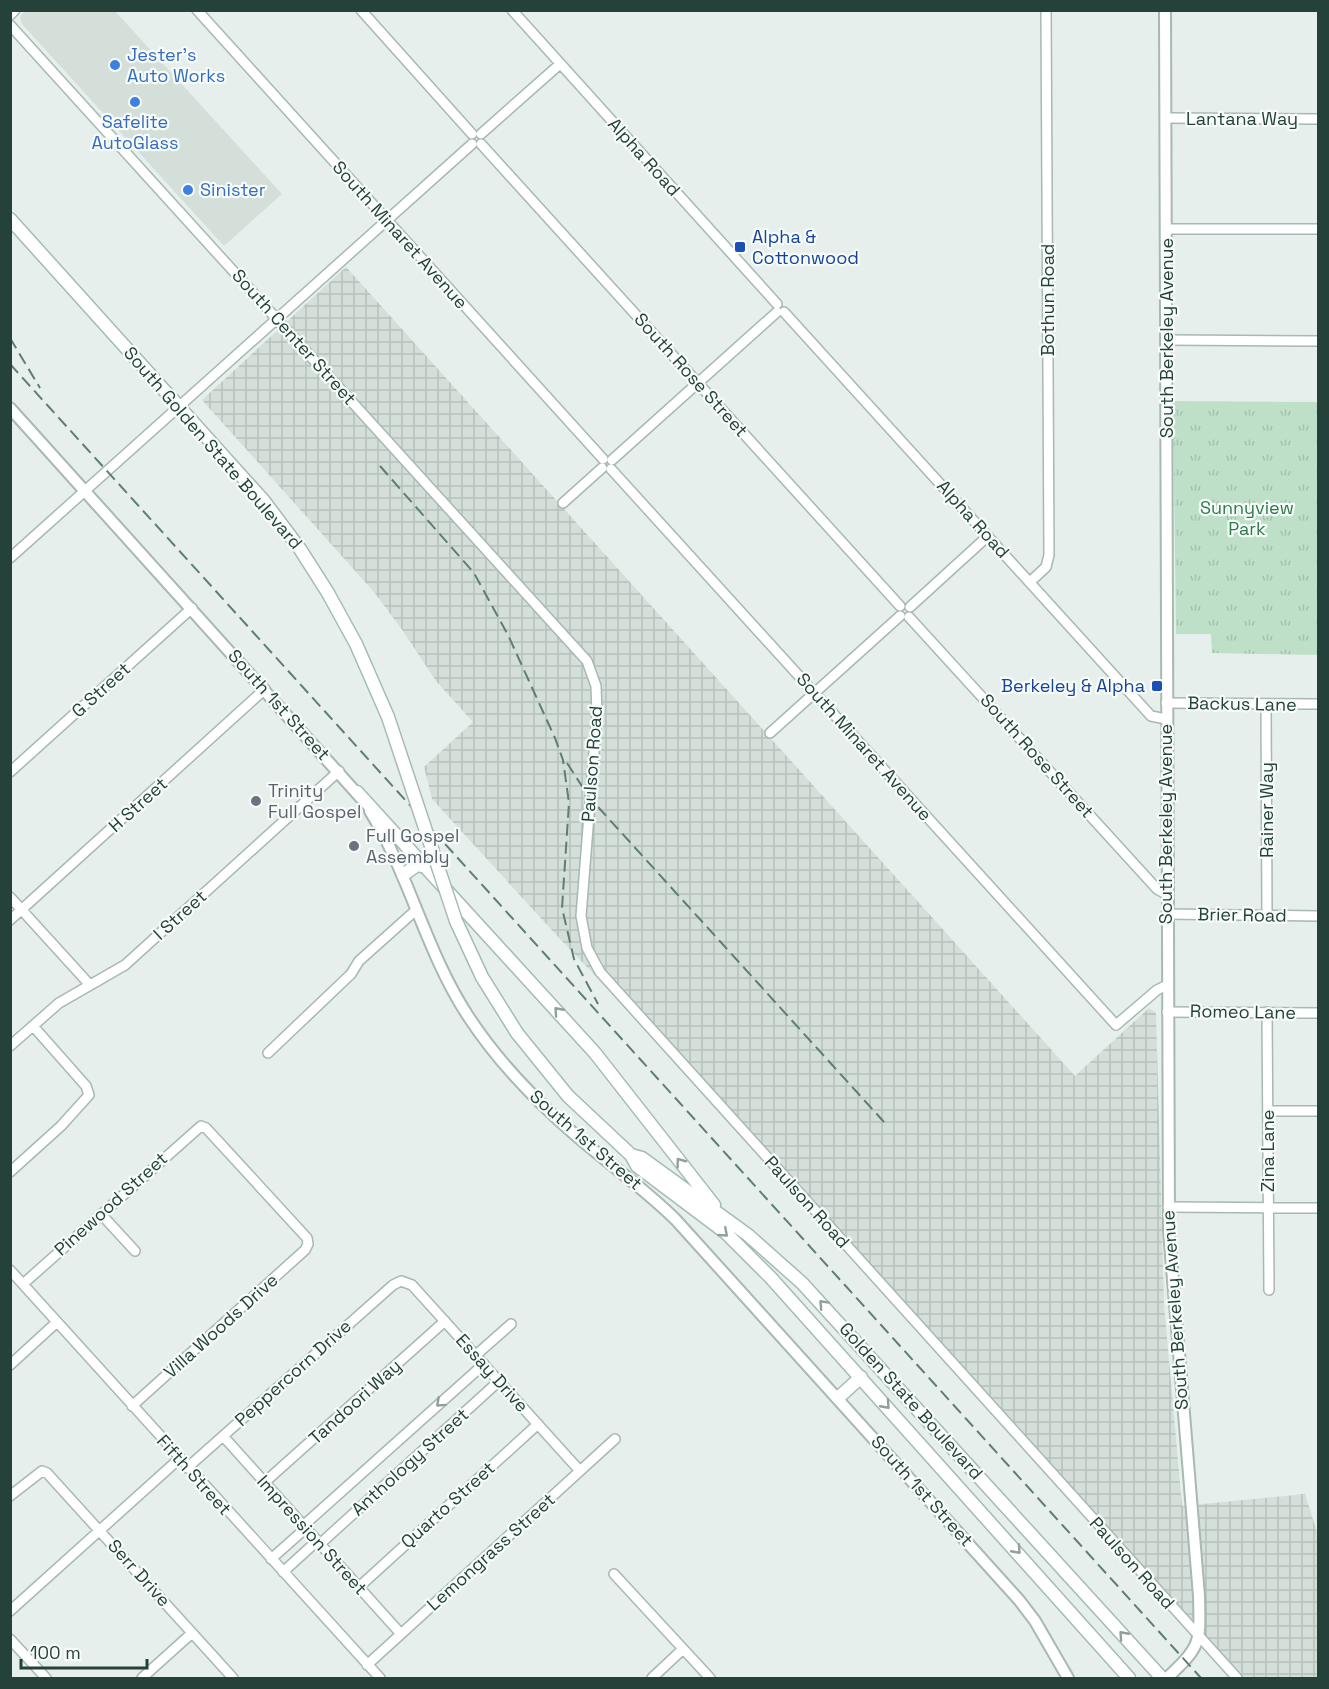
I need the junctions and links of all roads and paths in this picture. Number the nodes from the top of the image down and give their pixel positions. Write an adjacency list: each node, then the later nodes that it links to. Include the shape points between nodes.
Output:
1 (15, 10): 7 (street)
2 (196, 10): 14 (street, South Minaret Avenue)
3 (361, 10): 12 (street, South Rose Street)
4 (512, 10): 9 (street, Alpha Road)
5 (1046, 10): 29 (street, Bothun Road, via 1049,555 1046,567)
6 (1165, 10): 10 (street, South Berkeley Avenue)
7 (10, 15)
8 (10, 24): 18 (street, South Center Street)
9 (560, 64): 12 (street); 17 (street, Alpha Road)
10 (1166, 118): 11 (street, Lantana Way); 15 (street, South Berkeley Avenue)
11 (1318, 119)
12 (476, 139): 14 (street); 21 (street, South Rose Street)
13 (10, 219): 22 (main road, South Golden State Boulevard)
14 (387, 220): 18 (street); 24 (street, South Minaret Avenue)
15 (1167, 229): 16 (street); 19 (street, South Berkeley Avenue)
16 (1318, 229)
17 (779, 309): 21 (street); 27 (street, Alpha Road)
18 (278, 319): 22 (street); 32 (street, South Center Street)
19 (1167, 340): 20 (street); 35 (street, South Berkeley Avenue)
20 (1318, 341)
21 (698, 382): 24 (street); 31 (street, South Rose Street)
22 (180, 407): 25 (street); 59 (main road, South Golden State Boulevard, bridge, via 275,515 328,593 356,644 388,717 456,921 482,977)
23 (10, 408): 25 (street, South 1st Street)
24 (607, 464): 26 (street); 34 (street, South Minaret Avenue)
25 (86, 490): 28 (street); 30 (street, South 1st Street)
26 (562, 503)
27 (988, 536): 29 (street, Alpha Road); 31 (street)
28 (10, 558)
29 (1030, 582): 38 (street, Alpha Road, via 1152,716)
30 (192, 608): 33 (street, South 1st Street); 41 (street, G Street)
31 (905, 611): 34 (street); 45 (street, South Rose Street, via 1159,891)
32 (577, 648): 107 (street, Paulson Road, via 591,669 597,695 580,908 585,942 596,966)
33 (266, 689): 40 (street, South 1st Street); 47 (street, H Street)
34 (814, 693): 39 (street); 54 (street, South Minaret Avenue, via 1116,1025)
35 (1166, 703): 36 (street, Backus Lane); 38 (street, South Berkeley Avenue)
36 (1266, 704): 37 (street, Backus Lane); 50 (street, Rainer Way)
37 (1318, 704)
38 (1166, 719): 45 (street, South Berkeley Avenue)
39 (770, 733)
40 (339, 771): 42 (street, South 1st Street); 53 (street, I Street, via 125,965)
41 (10, 772)
42 (357, 792): 43 (main road); 44 (street, South 1st Street, via 385,836)
43 (428, 867): 44 (main road, via 417,865); 70 (main road, one-way to 43, via 595,1053)
44 (402, 875): 48 (street, South 1st Street)
45 (1166, 894): 49 (street, South Berkeley Avenue)
46 (10, 897): 47 (street)
47 (22, 910): 52 (street, H Street); 53 (street)
48 (416, 910): 61 (street); 85 (street, South 1st Street, via 452,990 501,1059 570,1130 669,1213)
49 (1166, 914): 50 (street, Brier Road); 54 (street, South Berkeley Avenue)
50 (1267, 916): 51 (street, Brier Road)
51 (1318, 916)
52 (10, 920)
53 (90, 985): 58 (street, I Street, via 59,1003)
54 (1167, 986): 55 (street, South Berkeley Avenue)
55 (1167, 1012): 56 (street, Romeo Lane); 66 (street, South Berkeley Avenue)
56 (1267, 1012): 57 (street, Romeo Lane); 62 (street, Zina Lane)
57 (1318, 1013)
58 (33, 1026): 60 (street, I Street); 65 (street, via 89,1092 61,1126)
59 (517, 1033): 64 (main road, Golden State Boulevard, via 568,1096)
60 (10, 1046)
61 (268, 1053)
62 (1268, 1111): 63 (street); 67 (street, Zina Lane)
63 (1318, 1111)
64 (631, 1155): 70 (main road, Golden State Boulevard, via 642,1158); 83 (main road, Golden State Boulevard, one-way to 83, via 637,1166 686,1201 740,1248)
65 (10, 1172)
66 (1168, 1207): 67 (street); 107 (street, South Berkeley Avenue)
67 (1269, 1208): 68 (street); 76 (street, Zina Lane)
68 (1318, 1208)
69 (101, 1214): 71 (street, Pinewood Street, via 201,1126 307,1238); 72 (street); 75 (street, Pinewood Street)
70 (732, 1223): 121 (main road, Golden State Boulevard, one-way to 70, via 823,1304 776,1258)
71 (308, 1244): 86 (street, Villa Woods Drive)
72 (135, 1251)
73 (10, 1270): 75 (street, Fifth Street)
74 (401, 1281): 77 (street, Essay Drive, via 412,1285); 88 (street, Peppercorn Drive)
75 (23, 1284): 78 (street, Fifth Street)
76 (1269, 1290)
77 (445, 1321): 80 (street, Essay Drive); 93 (street, Tandoori Way)
78 (57, 1322): 82 (street); 86 (street, Fifth Street)
79 (511, 1323): 80 (street)
80 (476, 1355): 81 (street, Essay Drive)
81 (484, 1364): 84 (street, Essay Drive); 95 (street, Anthology Street, one-way to 95)
82 (10, 1365)
83 (861, 1377): 85 (main road); 109 (main road, Golden State Boulevard, one-way to 109)
84 (499, 1381): 87 (street, Essay Drive); 98 (street, Anthology Street)
85 (838, 1398): 118 (street, South 1st Street, via 1019,1600)
86 (132, 1406): 90 (street, Fifth Street)
87 (538, 1424): 92 (street, Essay Drive); 103 (street, Quarto Street)
88 (223, 1436): 91 (street, Peppercorn Drive); 93 (street, Impression Street)
89 (615, 1439): 92 (street, Lemongrass Street)
90 (179, 1459): 91 (street, Fifth Street); 96 (street)
91 (187, 1468): 100 (street, Fifth Street)
92 (580, 1471): 106 (street, Lemongrass Street)
93 (265, 1482): 95 (street, Impression Street)
94 (10, 1496): 96 (street, Serr Drive, via 42,1471)
95 (305, 1527): 97 (street, Anthology Street); 98 (street, Impression Street)
96 (100, 1530): 104 (street); 105 (street, Serr Drive)
97 (293, 1540): 99 (street); 100 (street, Anthology Street)
98 (319, 1542): 99 (street, Anthology Street); 103 (street, Impression Street)
99 (304, 1553): 101 (street, Anthology Street)
100 (271, 1559): 101 (street, Fifth Street)
101 (283, 1572): 111 (street, Fifth Street)
102 (615, 1574): 110 (street)
103 (358, 1587): 106 (street, Impression Street)
104 (10, 1611)
105 (192, 1633): 113 (street); 114 (street, Serr Drive)
106 (401, 1634): 111 (street, Lemongrass Street)
107 (1200, 1637): 122 (street, via 1194,1652); 123 (street, Paulson Road)
108 (10, 1639): 112 (street)
109 (1102, 1647): 119 (main road, via 1103,1658); 120 (main road, Golden State Boulevard)
110 (683, 1649): 116 (street); 117 (street)
111 (367, 1665): 115 (street, Fifth Street)
112 (46, 1678)
113 (142, 1678)
114 (233, 1678)
115 (380, 1678)
116 (652, 1678)
117 (710, 1678)
118 (1068, 1678)
119 (1120, 1678)
120 (1129, 1678)
121 (1162, 1678)
122 (1167, 1678)
123 (1237, 1678)

